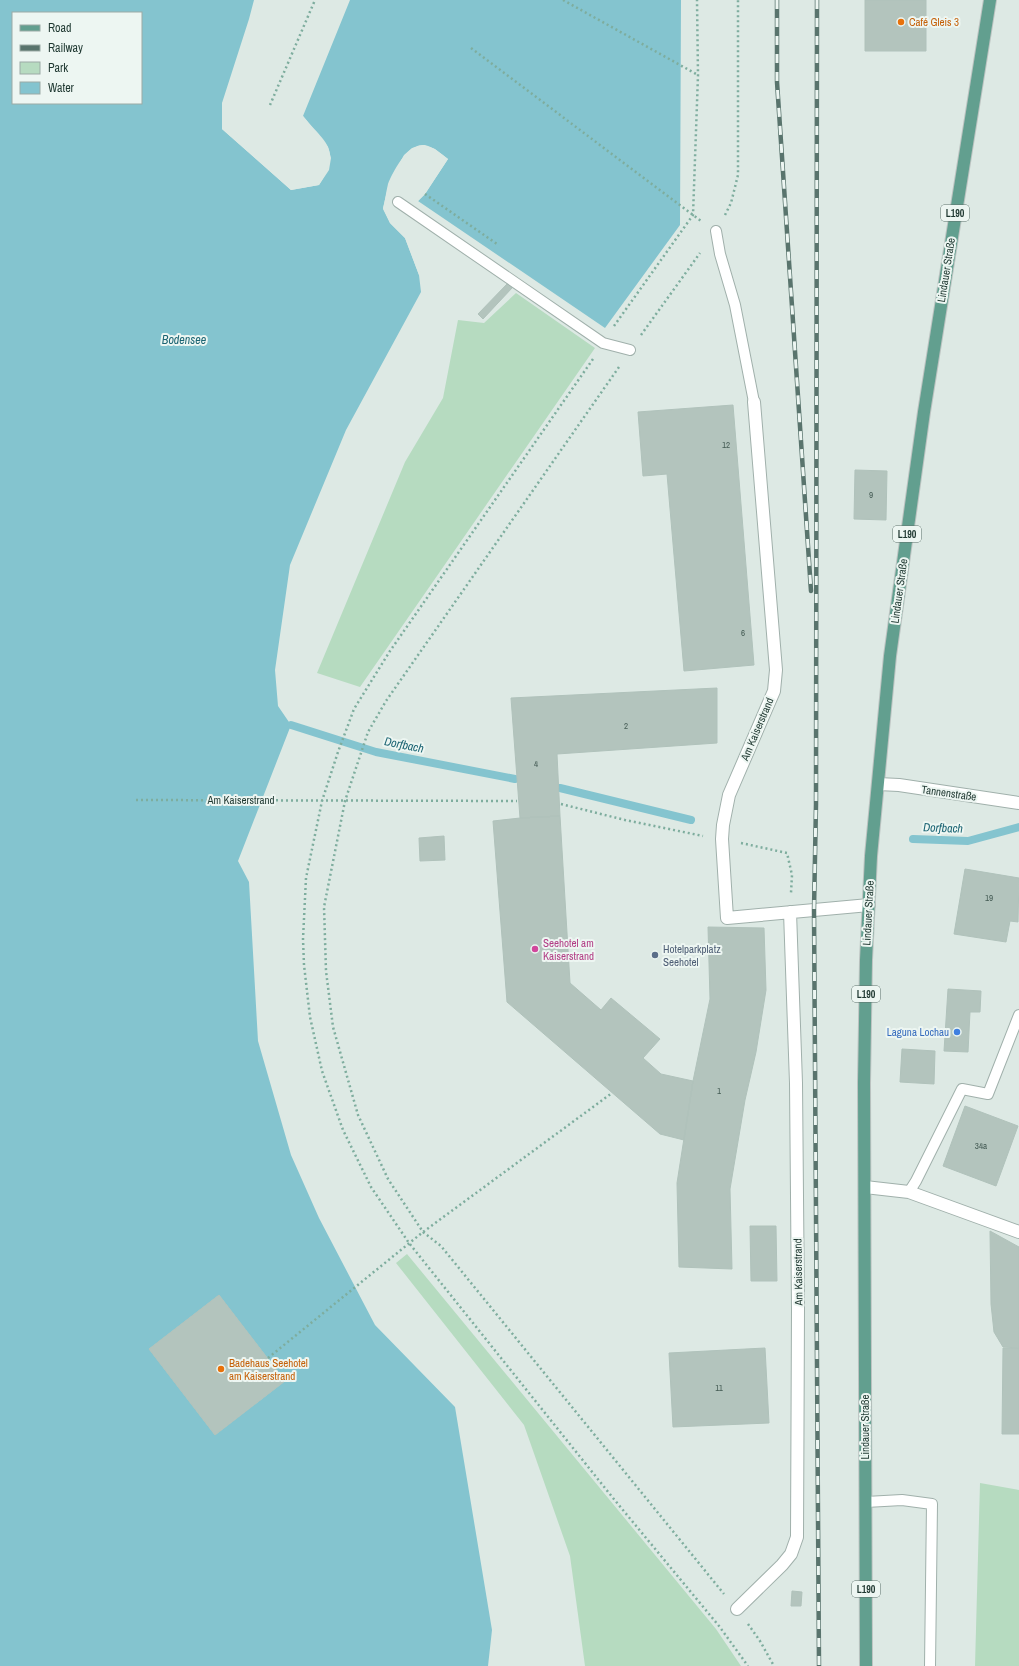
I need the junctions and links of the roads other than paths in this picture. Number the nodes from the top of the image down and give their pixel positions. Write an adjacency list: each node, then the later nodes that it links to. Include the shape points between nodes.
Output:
1 (990, 0): 6 (main road, Lindauer Straße / L190, via 922,427 890,656)
2 (398, 202): 4 (lane, via 603,343)
3 (716, 231): 5 (lane, via 735,304)
4 (630, 350)
5 (754, 402): 9 (street, Am Kaiserstrand, via 776,670 774,691 729,795 722,839 726,918)
6 (878, 784): 7 (street, Tannenstraße); 8 (main road, Lindauer Straße / L190)
7 (1019, 803)
8 (869, 905): 9 (street, Am Kaiserstrand); 11 (main road, Lindauer Straße / L190, via 864,1083)
9 (790, 912): 15 (street, Am Kaiserstrand, via 796,1122 797,1537 791,1554 782,1565)
10 (1019, 1015): 12 (lane, via 988,1094 962,1089)
11 (865, 1187): 12 (street); 14 (main road, Lindauer Straße / L190)
12 (909, 1192): 13 (street)
13 (1019, 1232)
14 (866, 1502): 16 (main road, Lindauer Straße / L190); 17 (lane, via 902,1500 932,1504)
15 (737, 1609)
16 (866, 1666)
17 (930, 1666)

